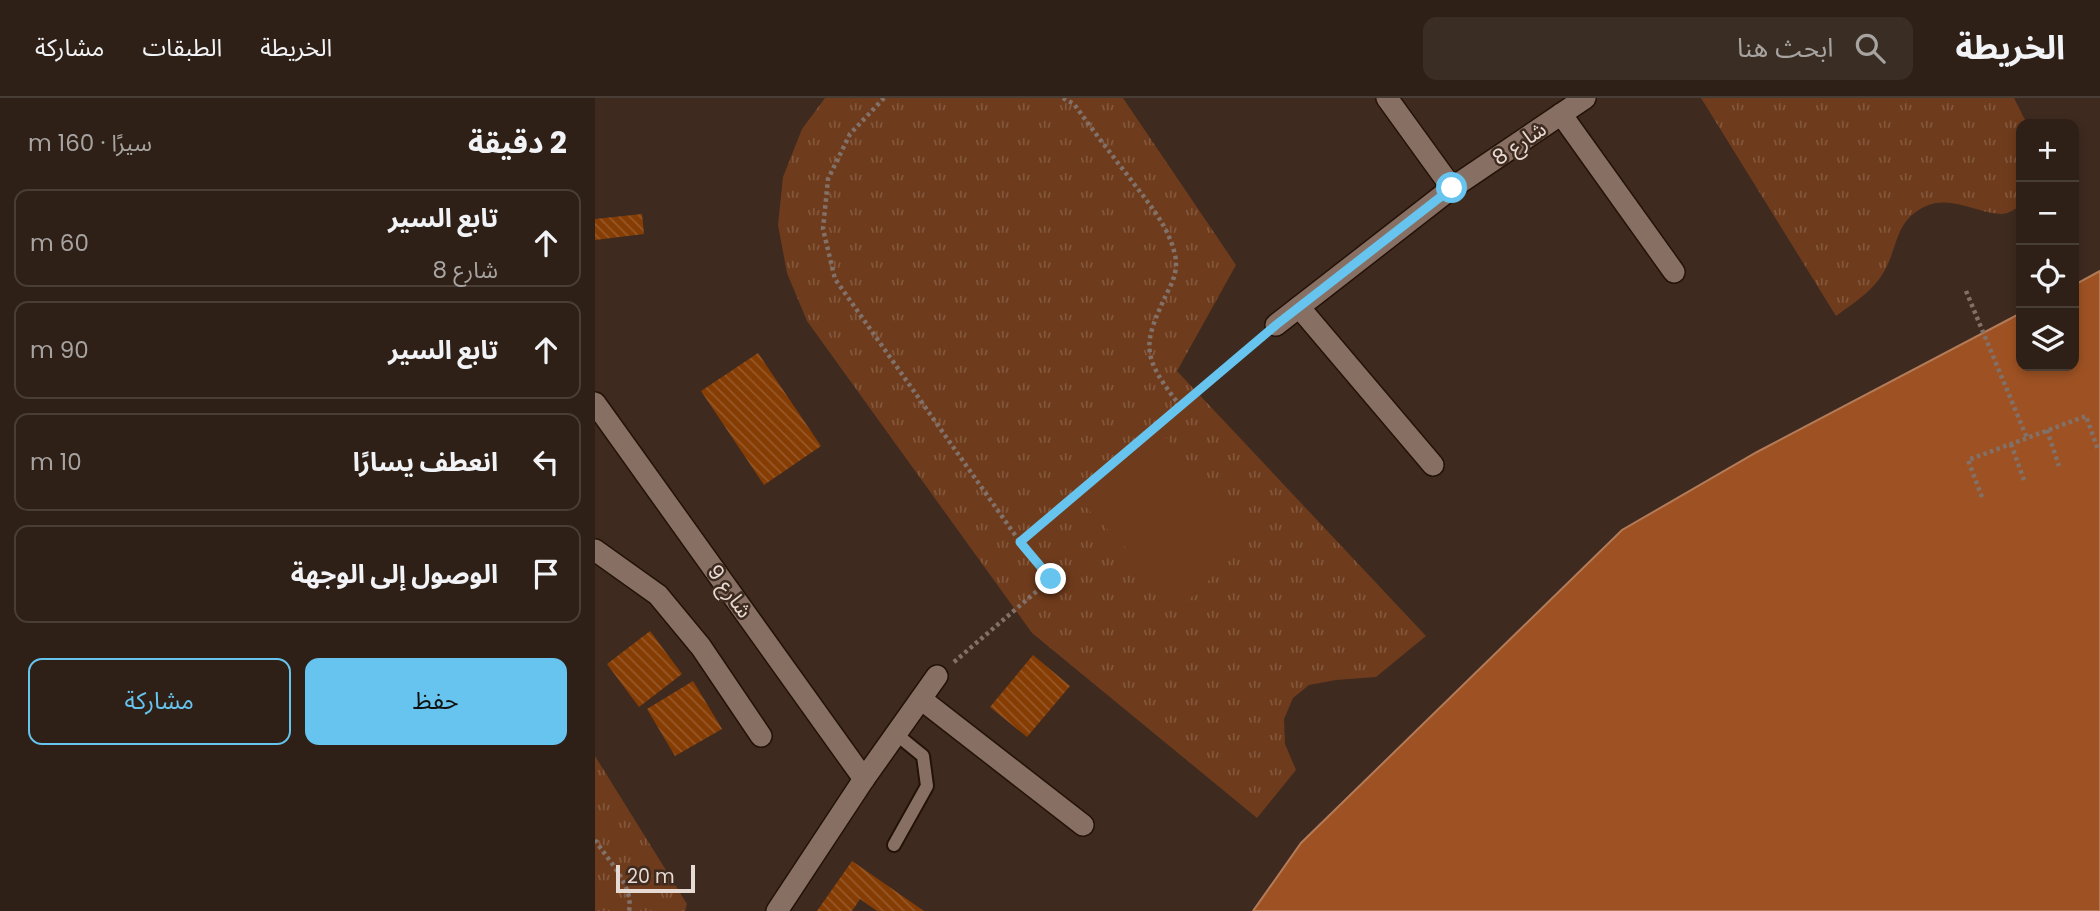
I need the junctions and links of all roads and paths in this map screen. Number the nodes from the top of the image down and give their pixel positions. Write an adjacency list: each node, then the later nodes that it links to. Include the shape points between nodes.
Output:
1 (884, 98): 21 (path, via 850,134 828,179 823,229 835,279)
2 (1063, 98): 12 (path, via 1074,104 1165,226 1176,257 1175,273 1148,345 1157,376)
3 (1387, 98): 6 (street)
4 (1585, 98): 5 (street, شارع 8)
5 (1561, 114): 6 (street, شارع 8); 7 (street)
6 (1452, 188): 9 (street, شارع 8)
7 (1674, 272)
8 (1966, 291): 14 (path)
9 (1299, 307): 10 (street, شارع 8); 17 (street)
10 (1276, 325): 12 (path)
11 (595, 403): 27 (street, شارع 9)
12 (1180, 406): 21 (path)
13 (2047, 430): 15 (path); 16 (path, via 2086,416); 18 (path)
14 (2027, 438)
15 (2011, 444): 19 (path); 20 (path, via 1968,460)
16 (2098, 450)
17 (1433, 465)
18 (2059, 466)
19 (2024, 480)
20 (1982, 496)
21 (1020, 542): 23 (path, via 1051,579)
22 (595, 550): 26 (street, via 658,595 701,647)
23 (937, 676): 24 (street)
24 (921, 699): 25 (street); 28 (street)
25 (896, 734): 27 (street); 30 (lane, via 923,756 927,786)
26 (761, 736)
27 (864, 779): 32 (street)
28 (1083, 825)
29 (595, 840): 31 (path, via 627,889)
30 (894, 845)
31 (629, 911)
32 (777, 911)

